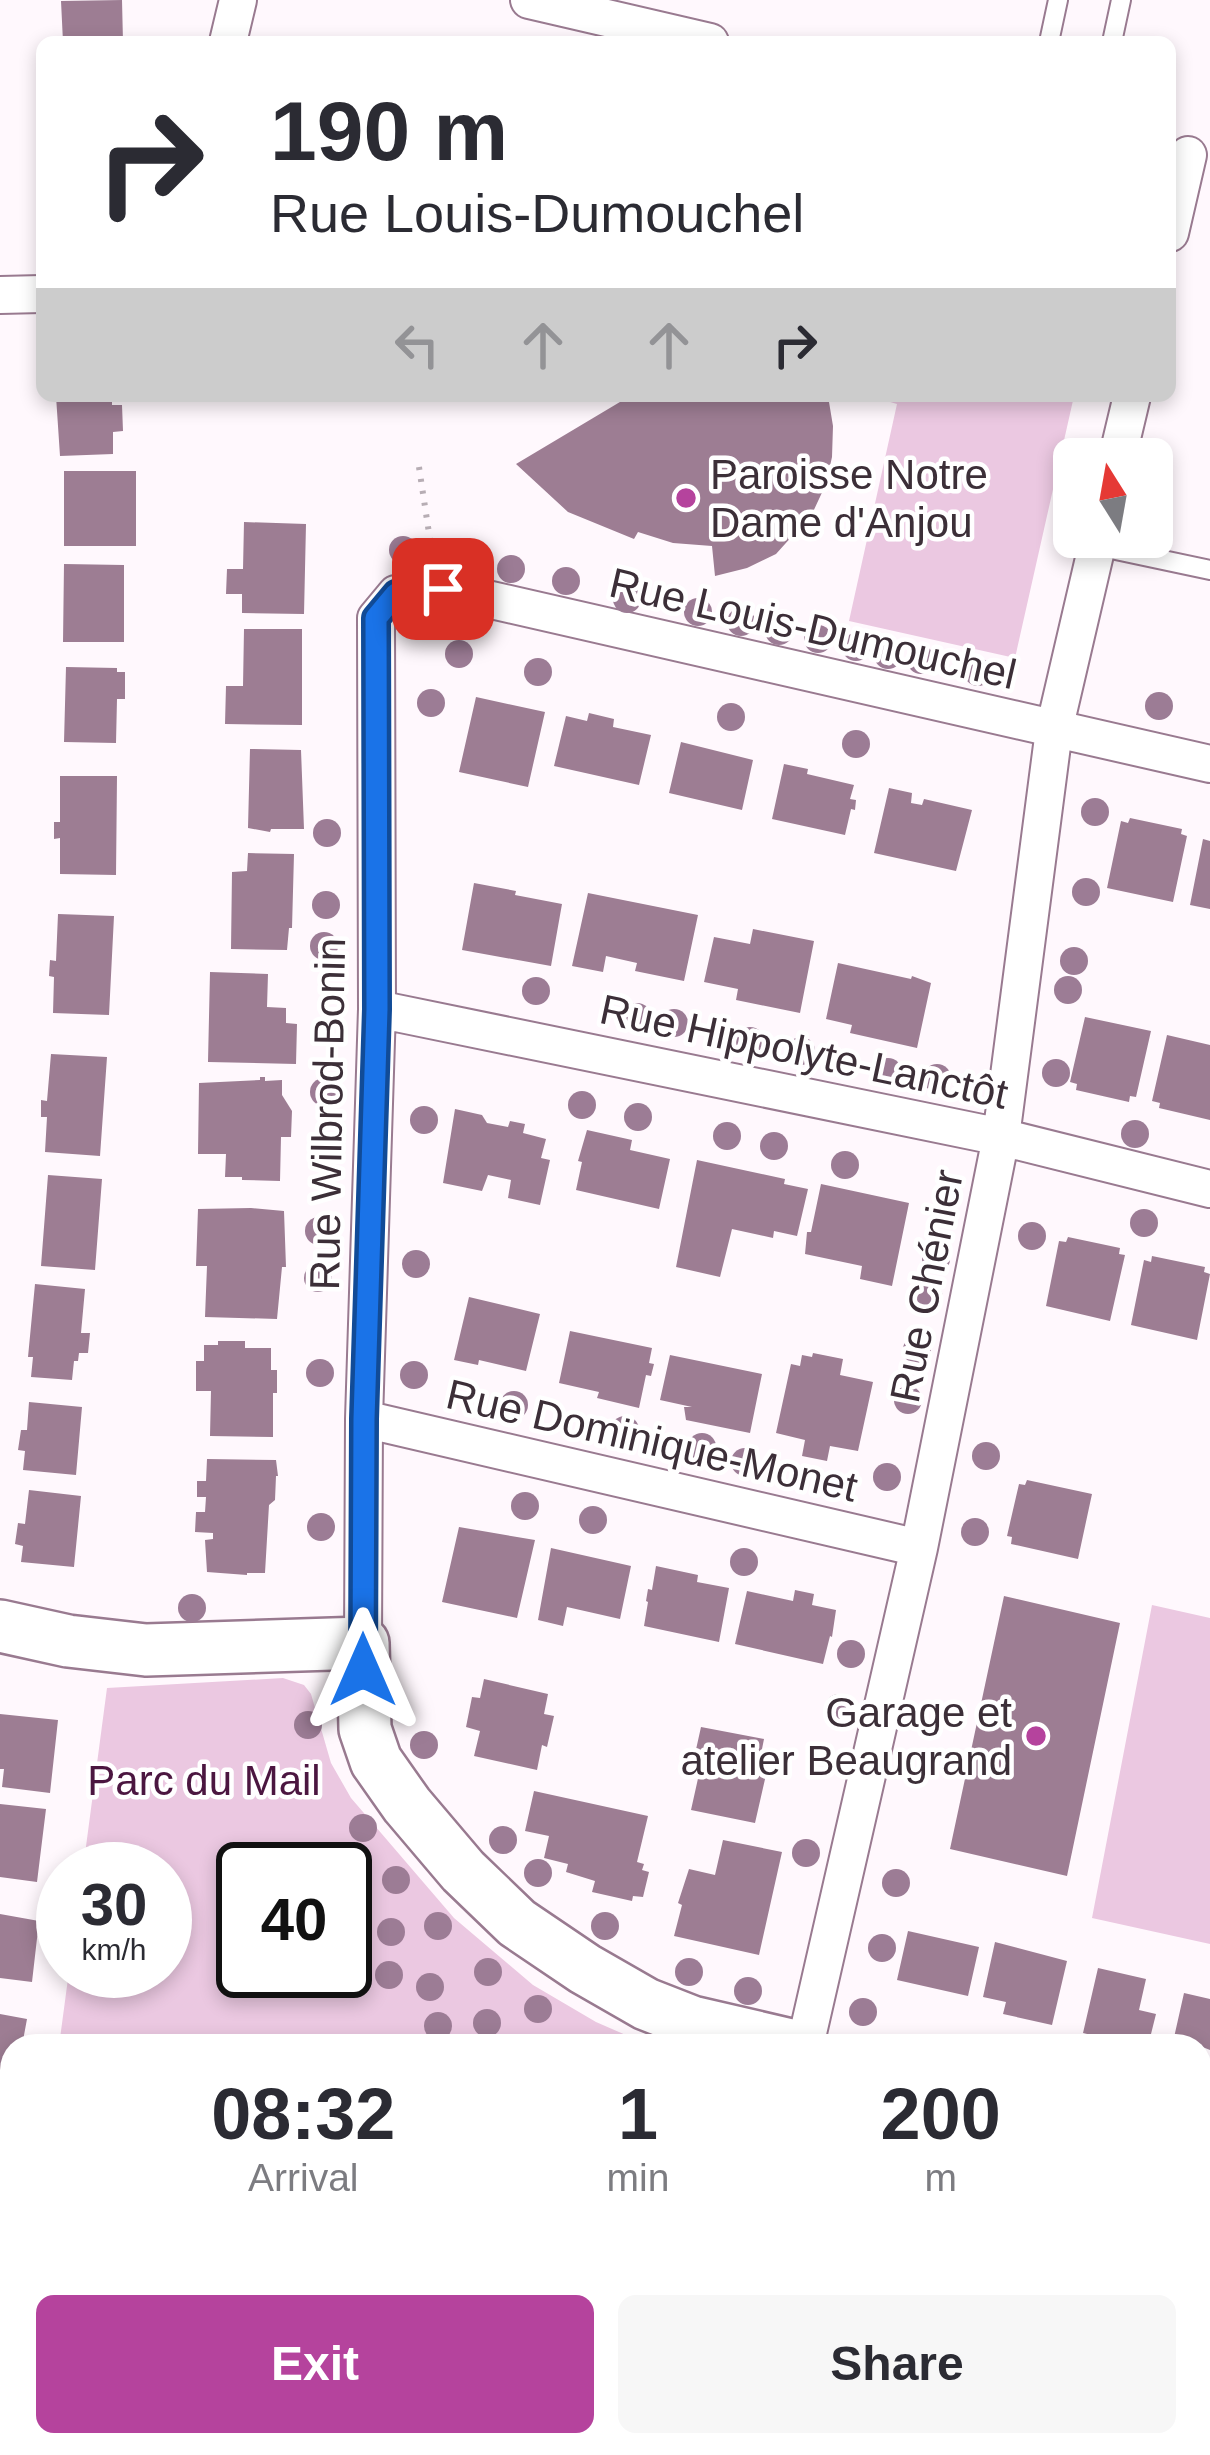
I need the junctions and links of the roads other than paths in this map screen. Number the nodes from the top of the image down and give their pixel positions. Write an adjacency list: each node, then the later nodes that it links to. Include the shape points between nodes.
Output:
1 (238, 0): 5 (street)
2 (529, 0): 6 (street)
3 (1058, 0): 7 (lane)
4 (1121, 0): 8 (lane)
5 (229, 36)
6 (684, 36)
7 (1050, 36)
8 (1113, 36)
9 (1189, 156): 10 (street)
10 (1176, 209)
11 (36, 294): 12 (street)
12 (0, 296)
13 (1131, 402): 14 (street)
14 (1122, 438)
15 (1094, 558): 19 (street, Rue Chénier)
16 (1162, 558): 17 (lane)
17 (1210, 570)
18 (396, 594): 19 (street, Rue Louis-Dumouchel, via 443,589); 21 (street, Rue Wilbrod-Bonin, via 376,618)
19 (1054, 730): 20 (street, Rue Louis-Dumouchel); 22 (street, Rue Chénier)
20 (1210, 764)
21 (377, 1009): 22 (street, Rue Hippolyte-Lanctôt); 24 (street, Rue Wilbrod-Bonin)
22 (1001, 1137): 23 (street, Rue Hippolyte-Lanctôt); 25 (street, Rue Chénier)
23 (1210, 1189)
24 (364, 1419): 25 (street, Rue Dominique-Monet); 27 (street, Rue Wilbrod-Bonin)
25 (919, 1548): 29 (street, Rue Chénier)
26 (0, 1626): 27 (street, via 146,1650)
27 (363, 1643): 28 (street, via 365,1730 376,1762 463,1871 517,1923 585,1969 646,2004)
28 (743, 2034)
29 (808, 2034)

